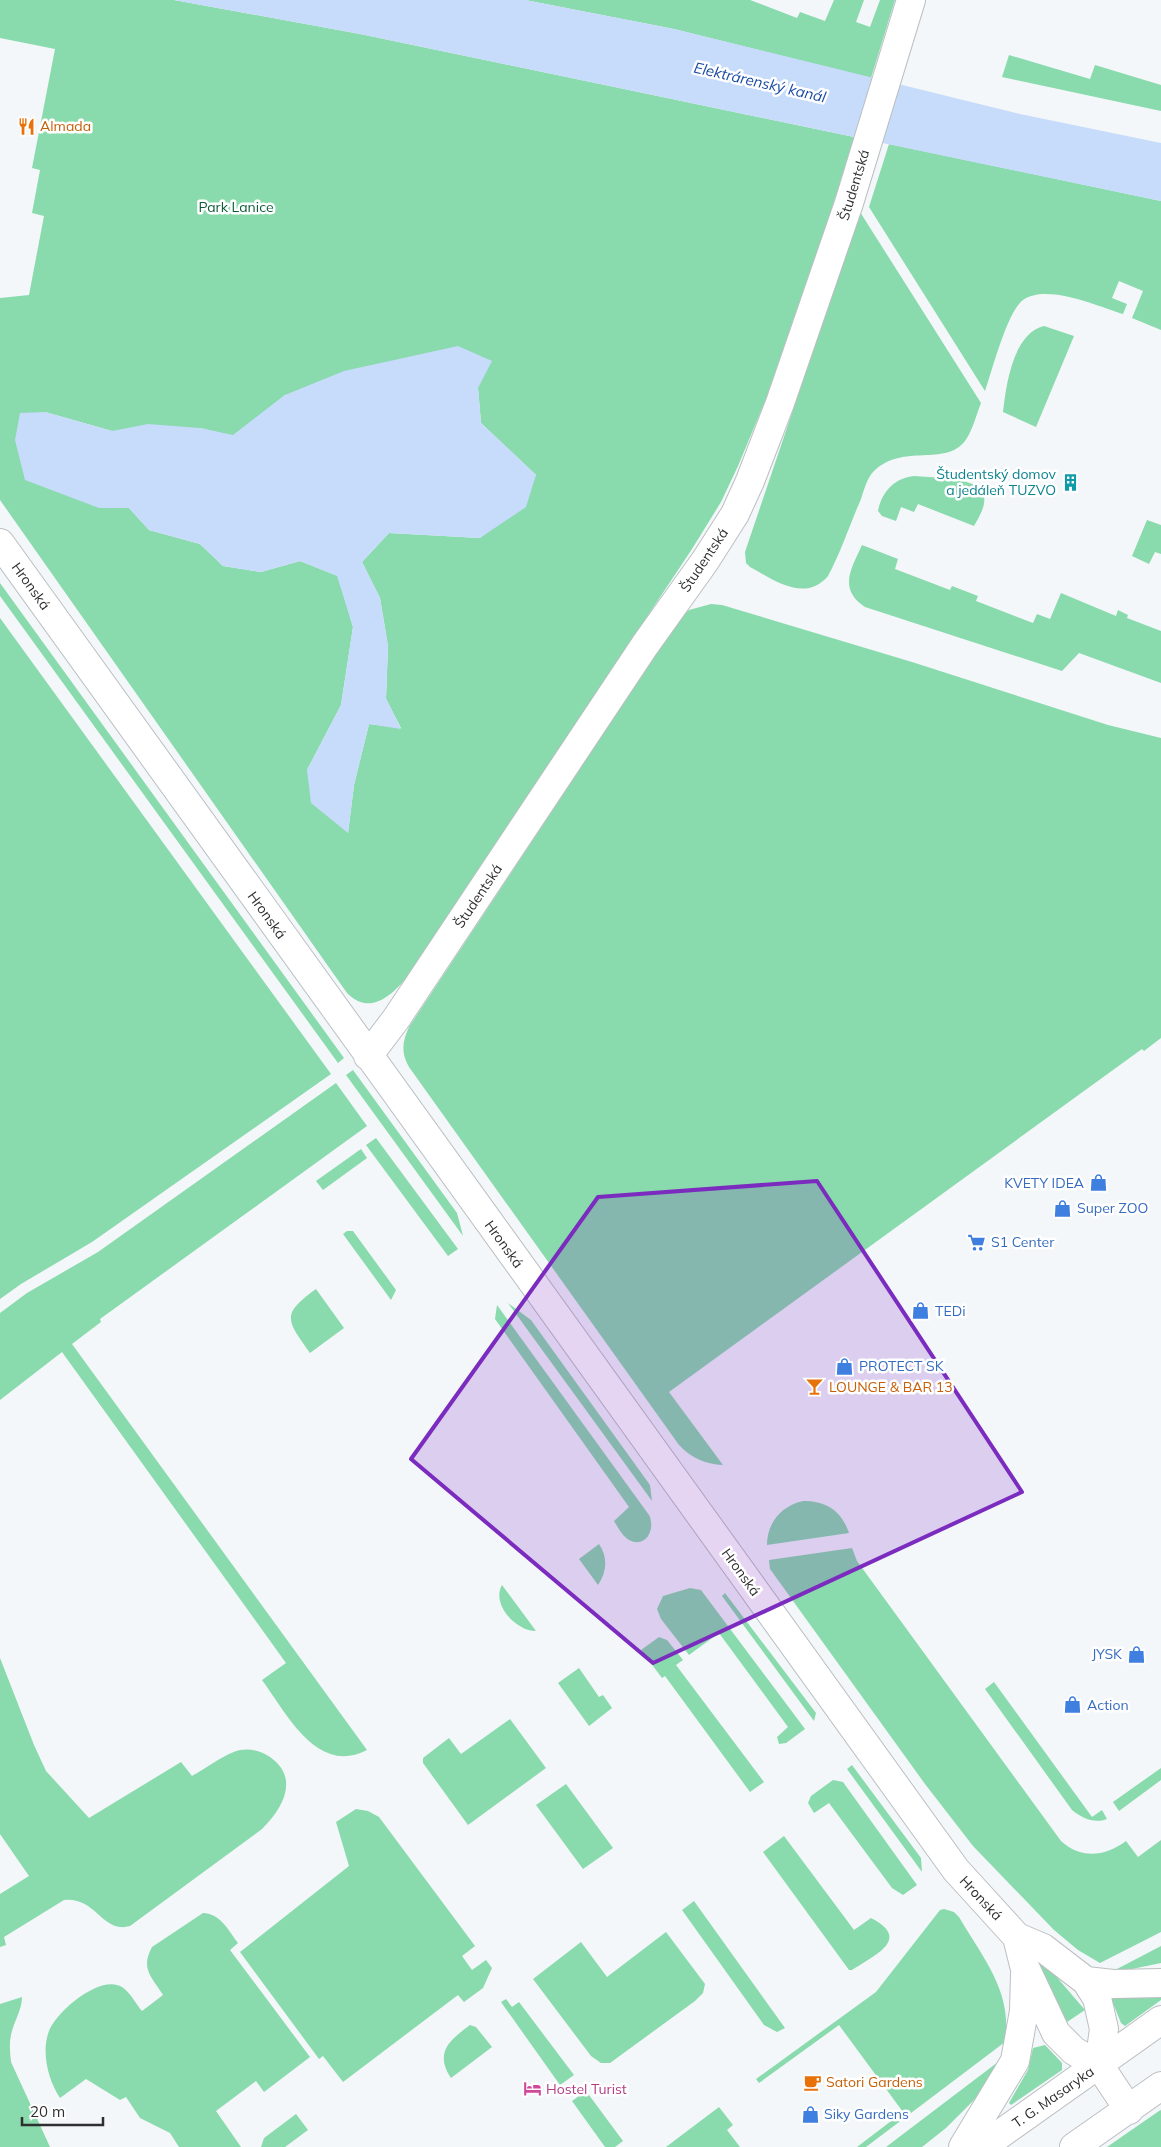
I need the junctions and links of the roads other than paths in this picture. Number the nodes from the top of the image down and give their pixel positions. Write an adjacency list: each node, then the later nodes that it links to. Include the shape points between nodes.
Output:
1 (911, 0): 3 (street, Študentská, via 855,181 780,403 735,514)
2 (0, 543): 3 (street, Hronská)
3 (368, 1056): 4 (street, Hronská, via 956,1870)
4 (1017, 1937): 5 (street, Hronská); 6 (street, Hronská, via 1043,1948)
5 (1024, 1966): 9 (street, Hronská, via 1056,2033 1074,2051); 12 (street, Hronská, via 1024,2012 1015,2061)
6 (1086, 1981): 7 (street); 9 (street, Hronská, via 1097,1998 1104,2029)
7 (1161, 1983)
8 (1161, 2020): 9 (street, T. G. Masaryka)
9 (1099, 2065): 11 (street, T. G. Masaryka); 13 (street, T. G. Masaryka)
10 (1161, 2086): 11 (street)
11 (1129, 2110): 14 (street)
12 (962, 2147)
13 (982, 2147)
14 (1074, 2147)

